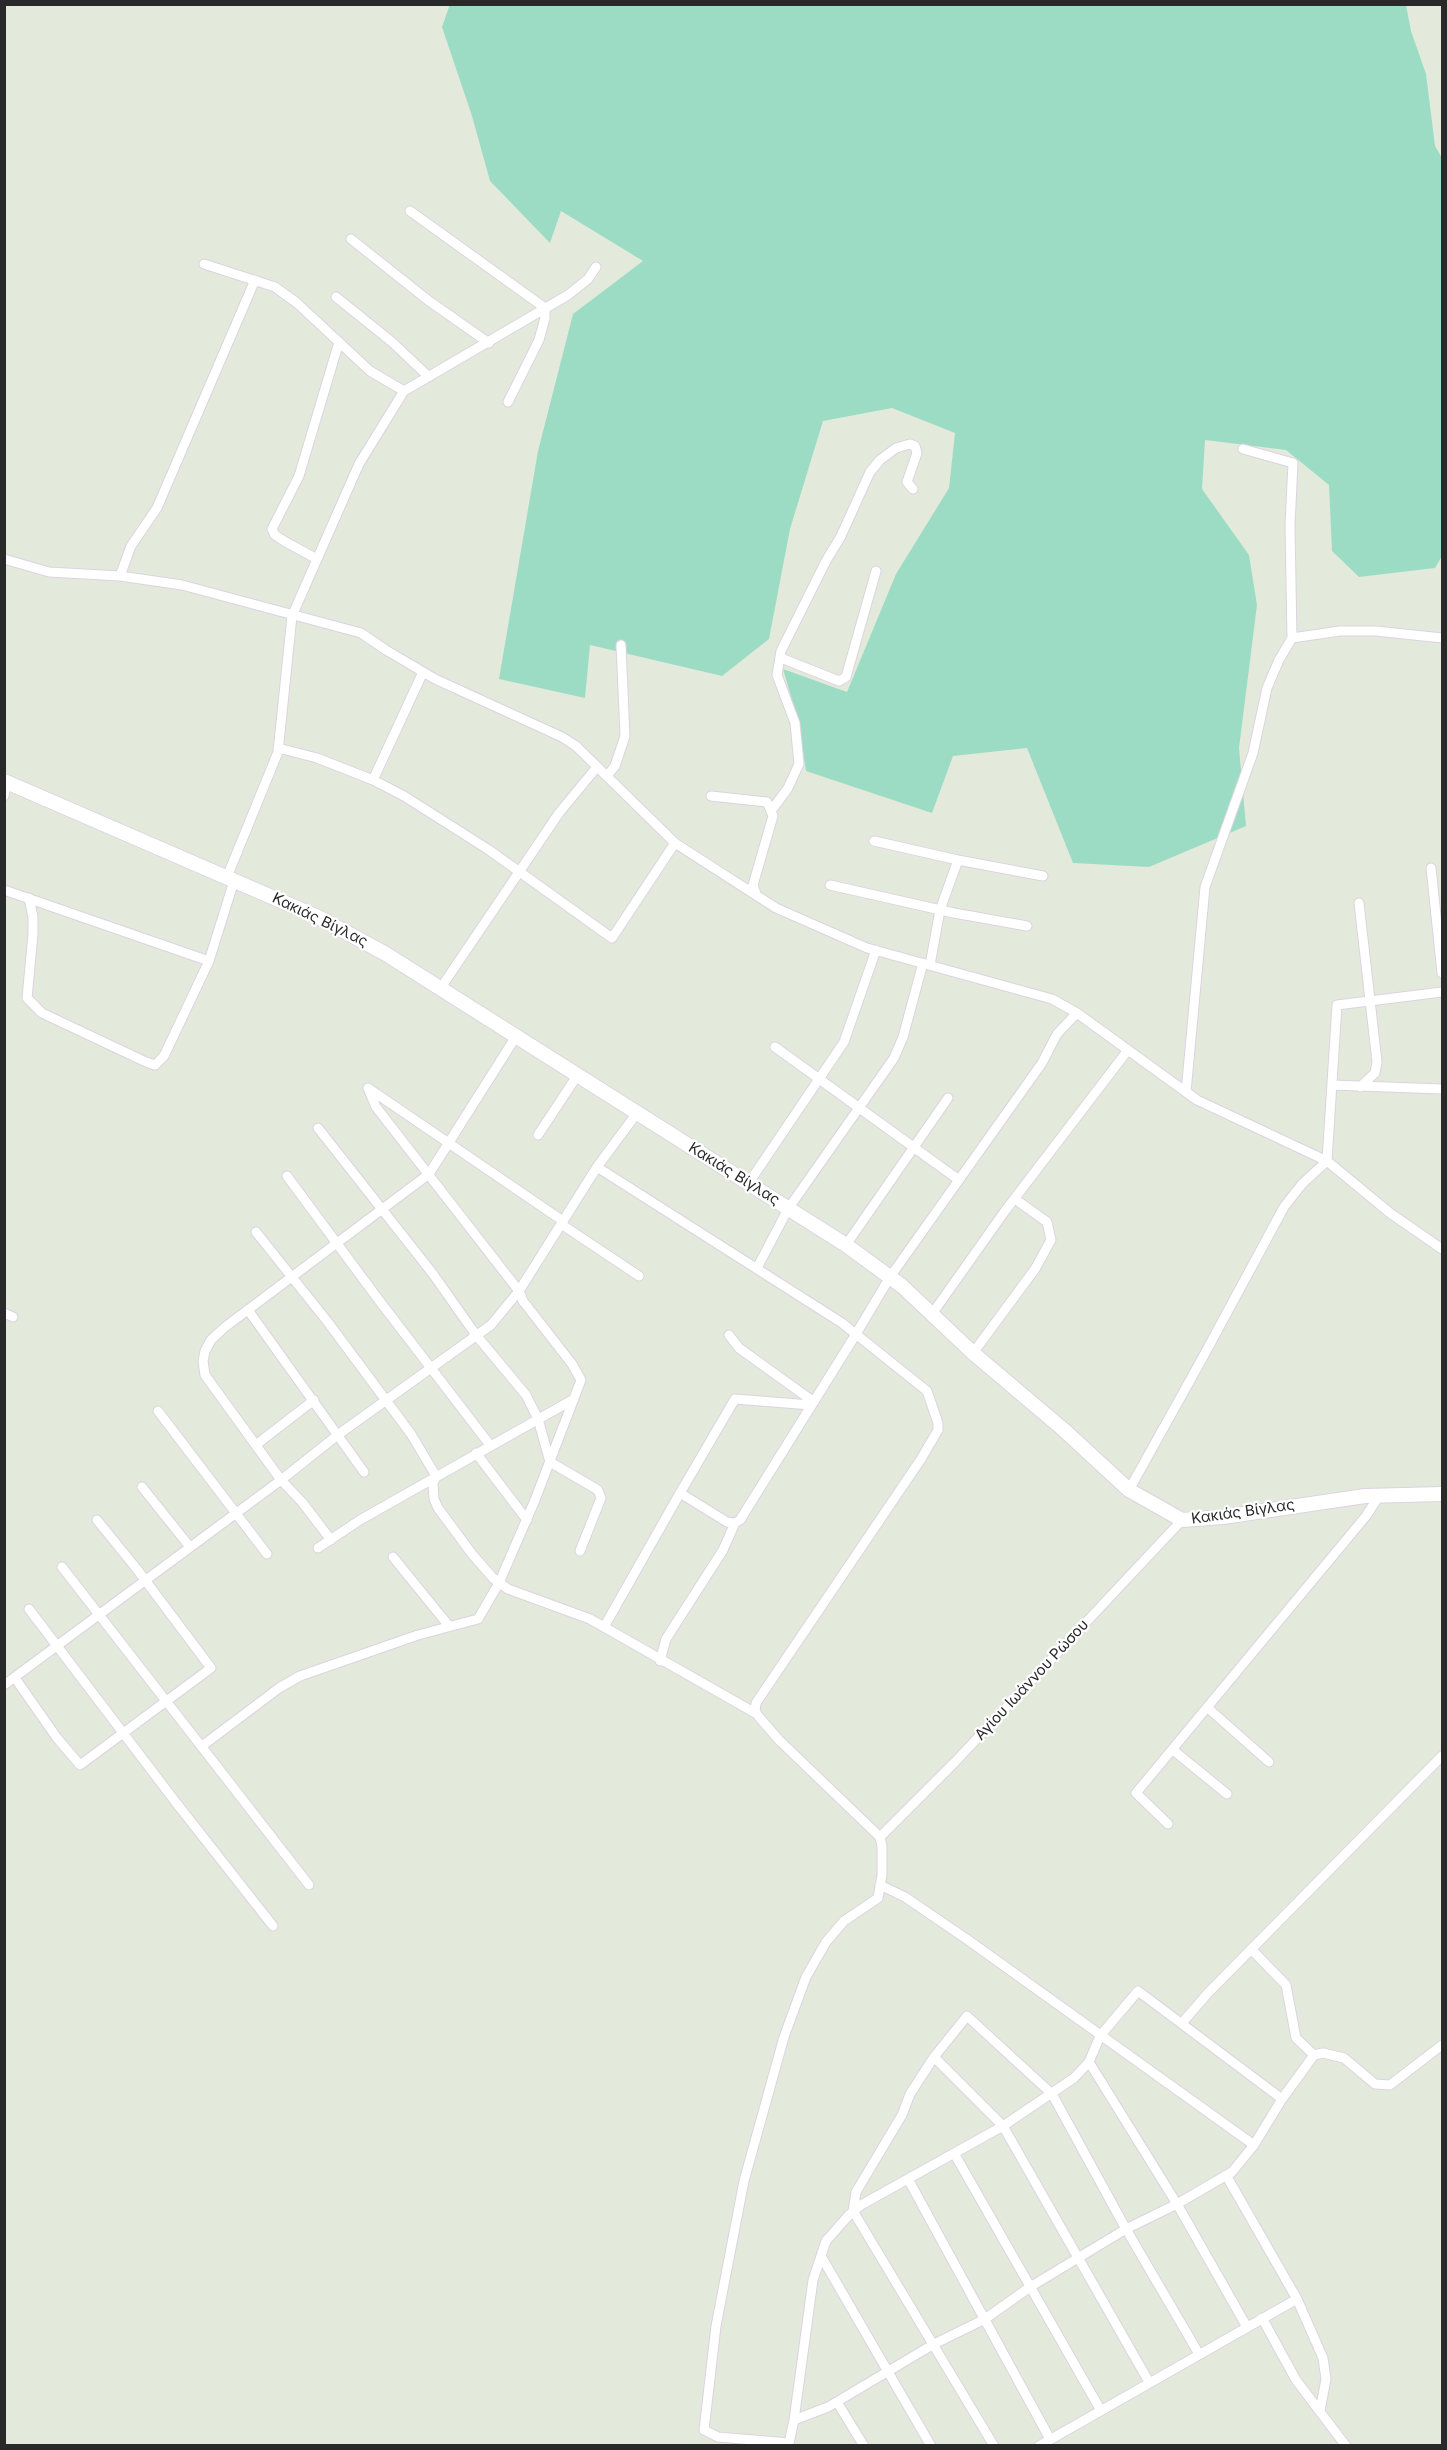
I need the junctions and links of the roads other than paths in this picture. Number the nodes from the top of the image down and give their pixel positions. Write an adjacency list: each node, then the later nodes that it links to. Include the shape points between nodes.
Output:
1 (410, 212): 7 (street)
2 (351, 239): 9 (street)
3 (204, 264): 5 (street)
4 (596, 267): 7 (street, via 578,288)
5 (255, 280): 8 (street, via 275,287 297,303); 18 (street, via 157,508 131,546)
6 (336, 297): 10 (street)
7 (545, 308): 9 (street); 12 (street, via 539,340)
8 (339, 342): 11 (street, via 370,371); 15 (street, via 299,476 272,529 284,541)
9 (489, 343): 10 (street)
10 (429, 376): 11 (street)
11 (404, 391): 15 (street, via 359,464)
12 (508, 402)
13 (1243, 449): 20 (street, via 1293,463)
14 (913, 489): 23 (street, via 907,482 917,453 910,444 896,448 870,472 847,526 781,651)
15 (317, 559): 19 (street)
16 (4, 560): 18 (street, via 49,572)
17 (876, 571): 23 (street, via 846,678 839,681)
18 (120, 576): 19 (street, via 182,585)
19 (292, 616): 24 (street, via 361,633); 25 (street)
20 (1292, 638): 21 (street, via 1376,631); 62 (street, via 1267,688 1252,753 1205,887)
21 (1443, 638)
22 (621, 645): 27 (street, via 625,736 615,766)
23 (781, 658): 31 (street, via 777,675 795,723 798,764 788,788)
24 (423, 672): 26 (street, via 562,737); 28 (street)
25 (278, 748): 28 (street); 38 (street)
26 (597, 767): 27 (street); 36 (street)
27 (607, 776): 33 (street)
28 (373, 780): 36 (street, via 449,823)
29 (5, 786): 38 (street, Κακιάς Βίγλας)
30 (711, 796): 31 (street, via 767,802)
31 (771, 811): 41 (street, via 773,816 753,885)
32 (873, 841): 34 (street)
33 (675, 843): 36 (street, via 612,938); 41 (street)
34 (958, 860): 37 (street); 44 (street)
35 (1431, 868): 49 (street)
36 (519, 871): 50 (street)
37 (1042, 876)
38 (231, 879): 47 (street); 50 (street, Κακιάς Βίγλας, via 318,916)
39 (830, 885): 44 (street)
40 (4, 890): 42 (street)
41 (756, 894): 46 (street, via 785,912)
42 (29, 898): 47 (street); 47 (street, via 33,934 27,998 42,1013 146,1062 155,1065 164,1056)
43 (1359, 903): 52 (street)
44 (940, 910): 45 (street); 48 (street)
45 (1027, 926)
46 (876, 950): 48 (street); 58 (street, via 844,1042)
47 (209, 961)
48 (926, 964): 53 (street, via 1052,999); 64 (street, via 894,1058)
49 (1443, 973)
50 (440, 989): 54 (street, Κακιάς Βίγλας)
51 (1443, 992): 52 (street)
52 (1371, 1001): 59 (street, via 1337,1005); 60 (street, via 1377,1062 1375,1073)
53 (1077, 1013): 56 (street); 74 (street, via 1057,1034 1042,1063)
54 (515, 1038): 57 (street, Κακιάς Βίγλας); 68 (street)
55 (775, 1047): 58 (street)
56 (1128, 1050): 62 (street); 76 (street)
57 (578, 1076): 65 (street, Κακιάς Βίγλας); 67 (street)
58 (820, 1078): 64 (street); 75 (street)
59 (1332, 1085): 60 (street); 70 (street)
60 (1360, 1087): 61 (street)
61 (1443, 1089)
62 (1186, 1092): 70 (street)
63 (948, 1098): 69 (street)
64 (859, 1106): 69 (street); 78 (street)
65 (637, 1113): 71 (street); 75 (street, Κακιάς Βίγλας)
66 (318, 1128): 77 (street)
67 (538, 1135)
68 (447, 1144): 72 (street); 72 (street, via 368,1088 375,1107); 79 (street)
69 (912, 1147): 74 (street); 82 (street)
70 (1326, 1161): 83 (street, via 1390,1213); 111 (street, via 1284,1208)
71 (597, 1167): 79 (street); 84 (street)
72 (429, 1174): 77 (street); 88 (street)
73 (287, 1176): 81 (street)
74 (959, 1180): 86 (street)
75 (748, 1184): 78 (street, Κακιάς Βίγλας)
76 (1015, 1199): 90 (street); 94 (street, via 1047,1222 1051,1240 1035,1269)
77 (382, 1209): 81 (street); 92 (street)
78 (788, 1209): 82 (street, Κακιάς Βίγλας); 84 (street)
79 (562, 1223): 85 (street); 88 (street)
80 (256, 1232): 87 (street)
81 (337, 1243): 87 (street); 95 (street)
82 (846, 1245): 86 (street, Κακιάς Βίγλας)
83 (1443, 1249)
84 (758, 1268): 91 (street)
85 (639, 1276)
86 (890, 1277): 90 (street, Κακιάς Βίγλας); 91 (street)
87 (291, 1278): 89 (street); 98 (street)
88 (519, 1291): 92 (street, via 491,1325); 96 (street, via 581,1380)
89 (248, 1310): 97 (street); 103 (street, via 210,1340 203,1361 205,1375)
90 (932, 1314): 94 (street, Κακιάς Βίγλας)
91 (856, 1334): 99 (street); 139 (street, via 927,1390 938,1430 756,1703)
92 (476, 1335): 95 (street); 101 (street, via 526,1395)
93 (729, 1335): 99 (street, via 739,1348)
94 (973, 1353): 111 (street, Κακιάς Βίγλας)
95 (431, 1368): 98 (street); 104 (street)
96 (574, 1399): 101 (street); 106 (street)
97 (314, 1400): 102 (street); 103 (street)
98 (385, 1401): 102 (street); 108 (street, via 417,1442)
99 (813, 1403): 112 (street, via 735,1399); 119 (street)
100 (158, 1411): 115 (street)
101 (537, 1419): 104 (street); 106 (street)
102 (339, 1434): 107 (street); 109 (street)
103 (257, 1444): 109 (street)
104 (490, 1445): 105 (street)
105 (476, 1453): 108 (street); 116 (street)
106 (550, 1462): 116 (street); 123 (street, via 598,1490 601,1498)
107 (364, 1472)
108 (436, 1476): 120 (street); 128 (street, via 438,1508)
109 (281, 1480): 115 (street); 120 (street)
110 (142, 1487): 121 (street)
111 (1129, 1490): 117 (street, Κακιάς Βίγλας)
112 (680, 1493): 119 (street); 132 (street)
113 (1443, 1494): 114 (street, Κακιάς Βίγλας)
114 (1379, 1496): 117 (street, Κακιάς Βίγλας); 138 (street)
115 (236, 1512): 121 (street); 124 (street)
116 (527, 1520): 128 (street)
117 (1182, 1520): 147 (street, Αγίου Ιωάννου Ρώσου)
118 (97, 1521): 127 (street)
119 (735, 1523): 134 (street, via 723,1550 666,1639)
120 (331, 1540): 122 (street)
121 (190, 1547): 127 (street)
122 (318, 1548)
123 (580, 1551)
124 (267, 1554)
125 (393, 1557): 131 (street)
126 (62, 1567): 130 (street)
127 (146, 1580): 130 (street); 137 (street, via 211,1668)
128 (499, 1583): 131 (street, via 478,1619); 132 (street)
129 (29, 1609): 133 (street)
130 (99, 1615): 133 (street); 137 (street)
131 (449, 1626): 141 (street, via 300,1676)
132 (603, 1627): 134 (street)
133 (57, 1647): 135 (street); 140 (street)
134 (660, 1660): 139 (street)
135 (15, 1678): 136 (street); 140 (street, via 80,1765)
136 (4, 1685)
137 (167, 1702): 140 (street); 141 (street)
138 (1209, 1709): 142 (street); 144 (street)
139 (757, 1714): 147 (street)
140 (123, 1733): 150 (street)
141 (202, 1746): 148 (street)
142 (1173, 1750): 145 (street); 146 (street, via 1136,1793)
143 (1443, 1756): 151 (street)
144 (1269, 1762)
145 (1227, 1794)
146 (1168, 1824)
147 (880, 1837): 149 (street)
148 (309, 1885)
149 (880, 1885): 153 (street, via 914,1903); 184 (street, via 878,1898 844,1921 826,1942 806,1977 784,2037 744,2181 716,2326 704,2430 718,2437)
150 (273, 1926)
151 (1251, 1949): 152 (street); 155 (street, via 1286,1985 1296,2038)
152 (1182, 2023): 153 (street, via 1138,1991); 159 (street)
153 (1101, 2036): 157 (street); 161 (street)
154 (1443, 2045): 155 (street, via 1390,2085 1375,2084 1344,2058)
155 (1314, 2055): 159 (street)
156 (934, 2057): 158 (street, via 967,2016); 160 (street); 166 (street, via 856,2192)
157 (1089, 2062): 158 (street); 165 (street)
158 (1052, 2094): 160 (street); 167 (street)
159 (1282, 2099): 161 (street)
160 (1003, 2126): 162 (street); 169 (street)
161 (1254, 2145): 163 (street)
162 (954, 2153): 164 (street); 170 (street)
163 (1226, 2175): 165 (street); 171 (street)
164 (908, 2179): 166 (street); 173 (street)
165 (1177, 2204): 167 (street); 174 (street)
166 (853, 2211): 168 (street, via 826,2241); 175 (street)
167 (1126, 2229): 169 (street); 176 (street)
168 (821, 2256): 177 (street); 182 (street, via 813,2280)
169 (1079, 2258): 170 (street); 178 (street)
170 (1030, 2287): 173 (street); 180 (street)
171 (1297, 2299): 172 (street); 181 (street, via 1323,2358 1326,2379)
172 (1262, 2318): 174 (street); 181 (street, via 1296,2380)
173 (985, 2319): 175 (street); 183 (street)
174 (1247, 2326): 176 (street)
175 (934, 2344): 177 (street); 187 (street)
176 (1199, 2354): 178 (street)
177 (887, 2373): 179 (street); 186 (street)
178 (1149, 2382): 180 (street)
179 (837, 2402): 182 (street); 185 (street)
180 (1100, 2409): 183 (street)
181 (1320, 2411): 189 (street)
182 (794, 2420): 184 (street)
183 (1050, 2439): 188 (street)
184 (790, 2445)
185 (864, 2445)
186 (931, 2445)
187 (994, 2445)
188 (1039, 2445)
189 (1346, 2445)

